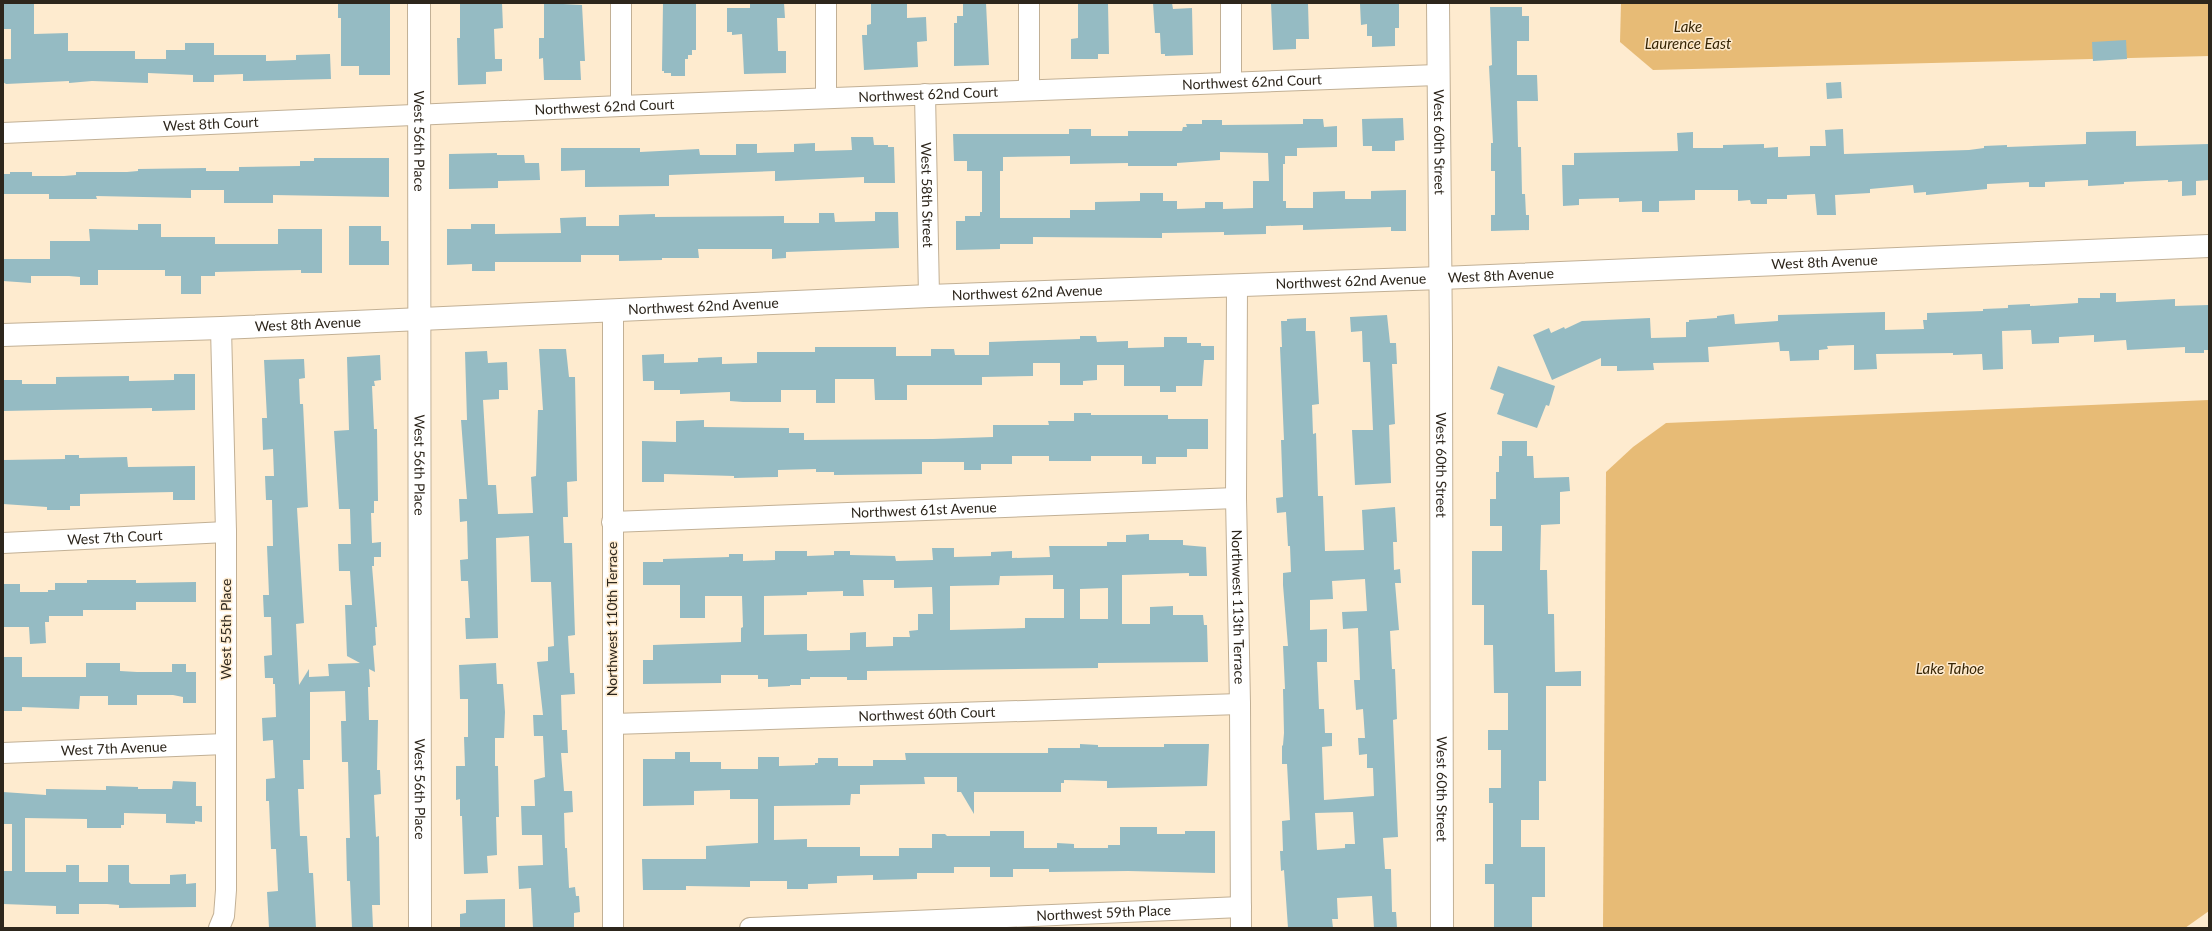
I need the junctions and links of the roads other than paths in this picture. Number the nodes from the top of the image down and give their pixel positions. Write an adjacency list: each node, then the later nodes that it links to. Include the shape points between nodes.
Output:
1 (419, 3): 13 (street, West 56th Place)
2 (621, 3): 12 (street)
3 (826, 3): 11 (street)
4 (1028, 3): 9 (street)
5 (1231, 3): 8 (street)
6 (1438, 3): 7 (street, West 60th Street)
7 (1437, 75): 8 (street, Northwest 62nd Court); 16 (street, West 60th Street)
8 (1231, 82): 9 (street, Northwest 62nd Court)
9 (1029, 90): 10 (street, Northwest 62nd Court)
10 (925, 94): 11 (street, Northwest 62nd Court); 18 (street, West 58th Street)
11 (826, 98): 12 (street, Northwest 62nd Court)
12 (621, 106): 13 (street, Northwest 62nd Court)
13 (418, 115): 14 (street, West 8th Court); 20 (street, West 56th Place)
14 (3, 133)
15 (2209, 246): 16 (street, West 8th Avenue)
16 (1441, 278): 17 (street, Northwest 62nd Avenue); 37 (street, West 60th Street)
17 (1237, 286): 18 (street, Northwest 62nd Avenue); 23 (street, Northwest 113th Terrace)
18 (928, 296): 19 (street, Northwest 62nd Avenue)
19 (613, 311): 20 (street, West 8th Avenue); 24 (street, Northwest 110th Terrace)
20 (418, 318): 21 (street, West 8th Avenue); 33 (street, West 56th Place)
21 (221, 328): 22 (street, West 8th Avenue); 25 (street, West 55th Place)
22 (3, 335)
23 (1236, 498): 24 (street, Northwest 61st Avenue); 27 (street, Northwest 113th Terrace)
24 (612, 522): 28 (street, Northwest 110th Terrace)
25 (226, 532): 26 (street, West 7th Court); 29 (street, West 55th Place)
26 (3, 543)
27 (1240, 704): 28 (street, Northwest 60th Court); 31 (street, Northwest 113th Terrace)
28 (613, 724): 34 (street, Northwest 110th Terrace)
29 (225, 744): 30 (street, West 7th Avenue); 32 (street, West 55th Place, via 226,890 224,916)
30 (3, 753)
31 (1241, 907): 35 (street, Northwest 59th Place); 36 (street, Northwest 113th Terrace)
32 (218, 928)
33 (420, 928)
34 (614, 928)
35 (750, 928)
36 (1241, 928)
37 (1442, 928)

